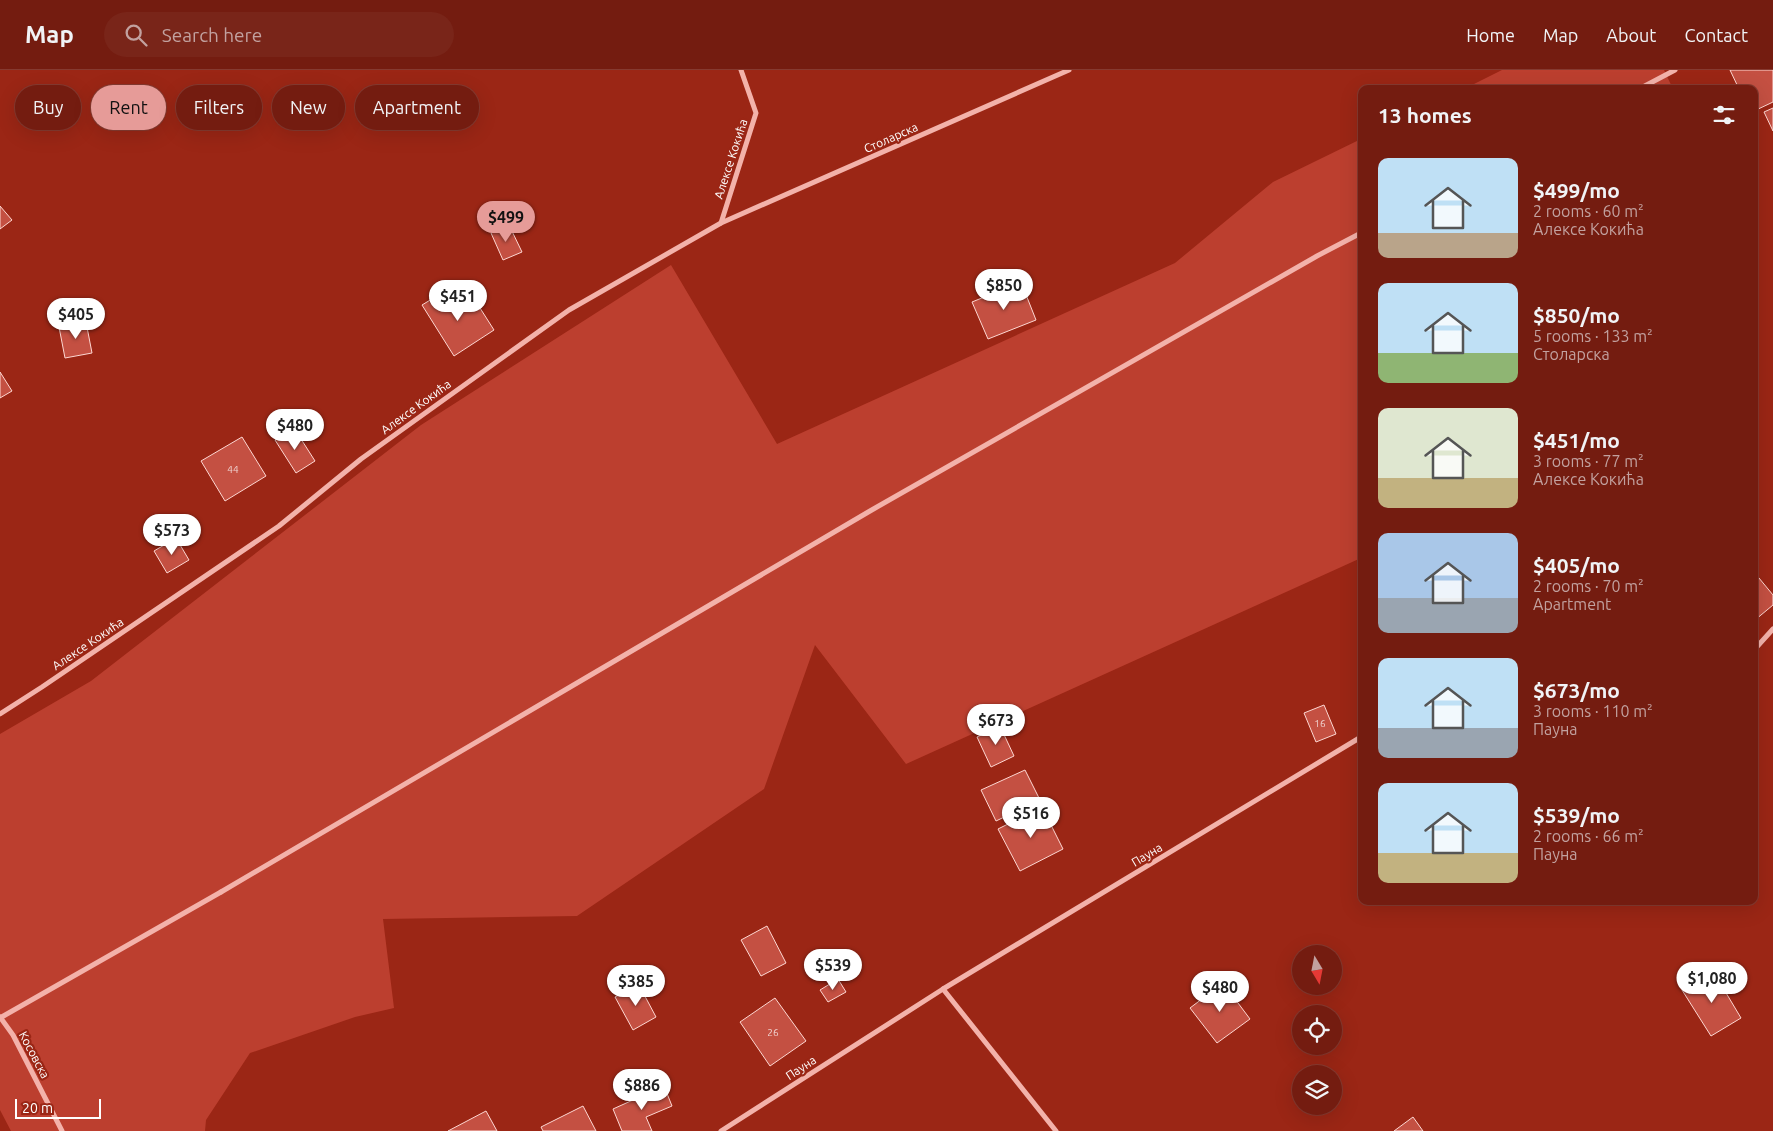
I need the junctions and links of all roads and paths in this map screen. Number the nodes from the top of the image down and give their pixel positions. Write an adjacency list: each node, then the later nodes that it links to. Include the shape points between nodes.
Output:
1 (741, 70): 5 (street, Алексе Кокића, via 756,113)
2 (1069, 70): 5 (street, Столарска)
3 (1675, 70): 4 (street)
4 (1647, 85)
5 (721, 223): 9 (street, Алексе Кокића, via 569,310 361,458 279,526)
6 (1358, 235): 12 (street, bridge, via 870,511 220,892)
7 (1773, 629): 8 (street)
8 (1758, 646)
9 (0, 714)
10 (1358, 739): 11 (street, Пауна)
11 (943, 989): 14 (street, Пауна); 15 (street)
12 (0, 1017): 13 (street, Косовска, via 13,1035)
13 (62, 1131)
14 (721, 1131)
15 (1056, 1131)

